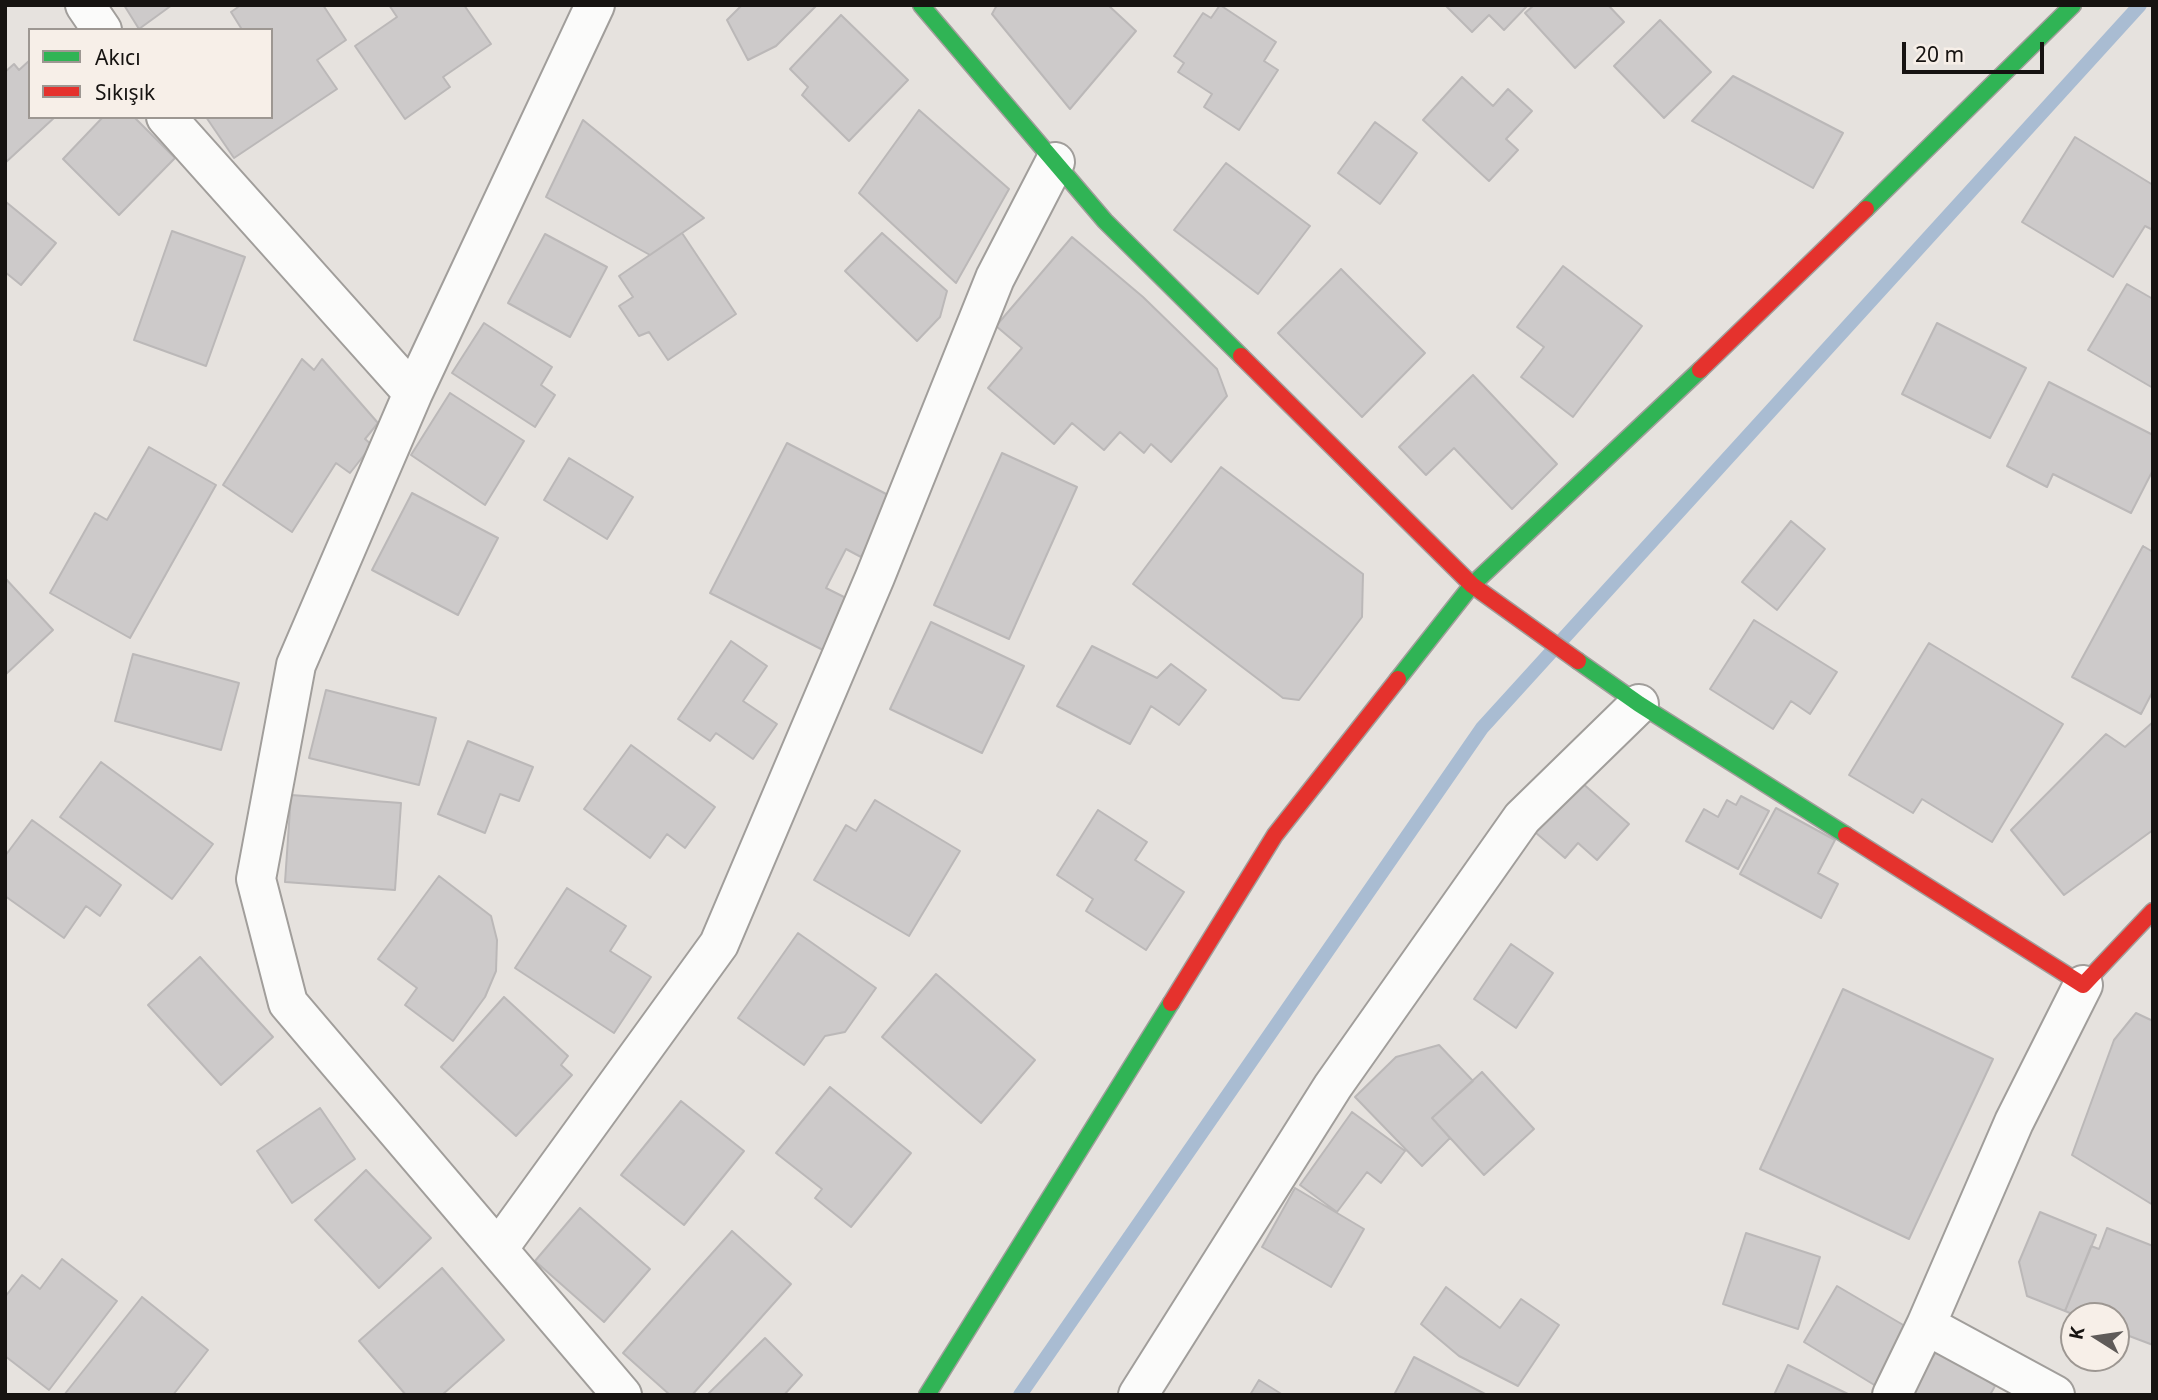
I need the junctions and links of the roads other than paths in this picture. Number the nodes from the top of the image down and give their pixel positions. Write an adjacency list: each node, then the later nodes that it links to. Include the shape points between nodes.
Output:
1 (85, 5): 5 (street)
2 (595, 5): 8 (street)
3 (921, 5): 7 (street)
4 (2073, 5): 9 (street, via 1795,280)
5 (101, 28)
6 (168, 119): 8 (street)
7 (1055, 162): 9 (street, via 1115,230); 13 (street, via 995,278 875,577 719,944)
8 (413, 393): 13 (street, via 296,665 256,879 288,1003)
9 (1472, 585): 10 (street); 16 (street, via 1275,835)
10 (1624, 694): 12 (street); 17 (street, via 1522,818 1333,1086)
11 (2153, 911): 12 (street)
12 (2083, 985): 14 (street, via 2014,1122)
13 (498, 1249): 15 (street)
14 (1926, 1325): 18 (street); 19 (street)
15 (622, 1395)
16 (927, 1395)
17 (1138, 1395)
18 (1892, 1395)
19 (2056, 1395)

